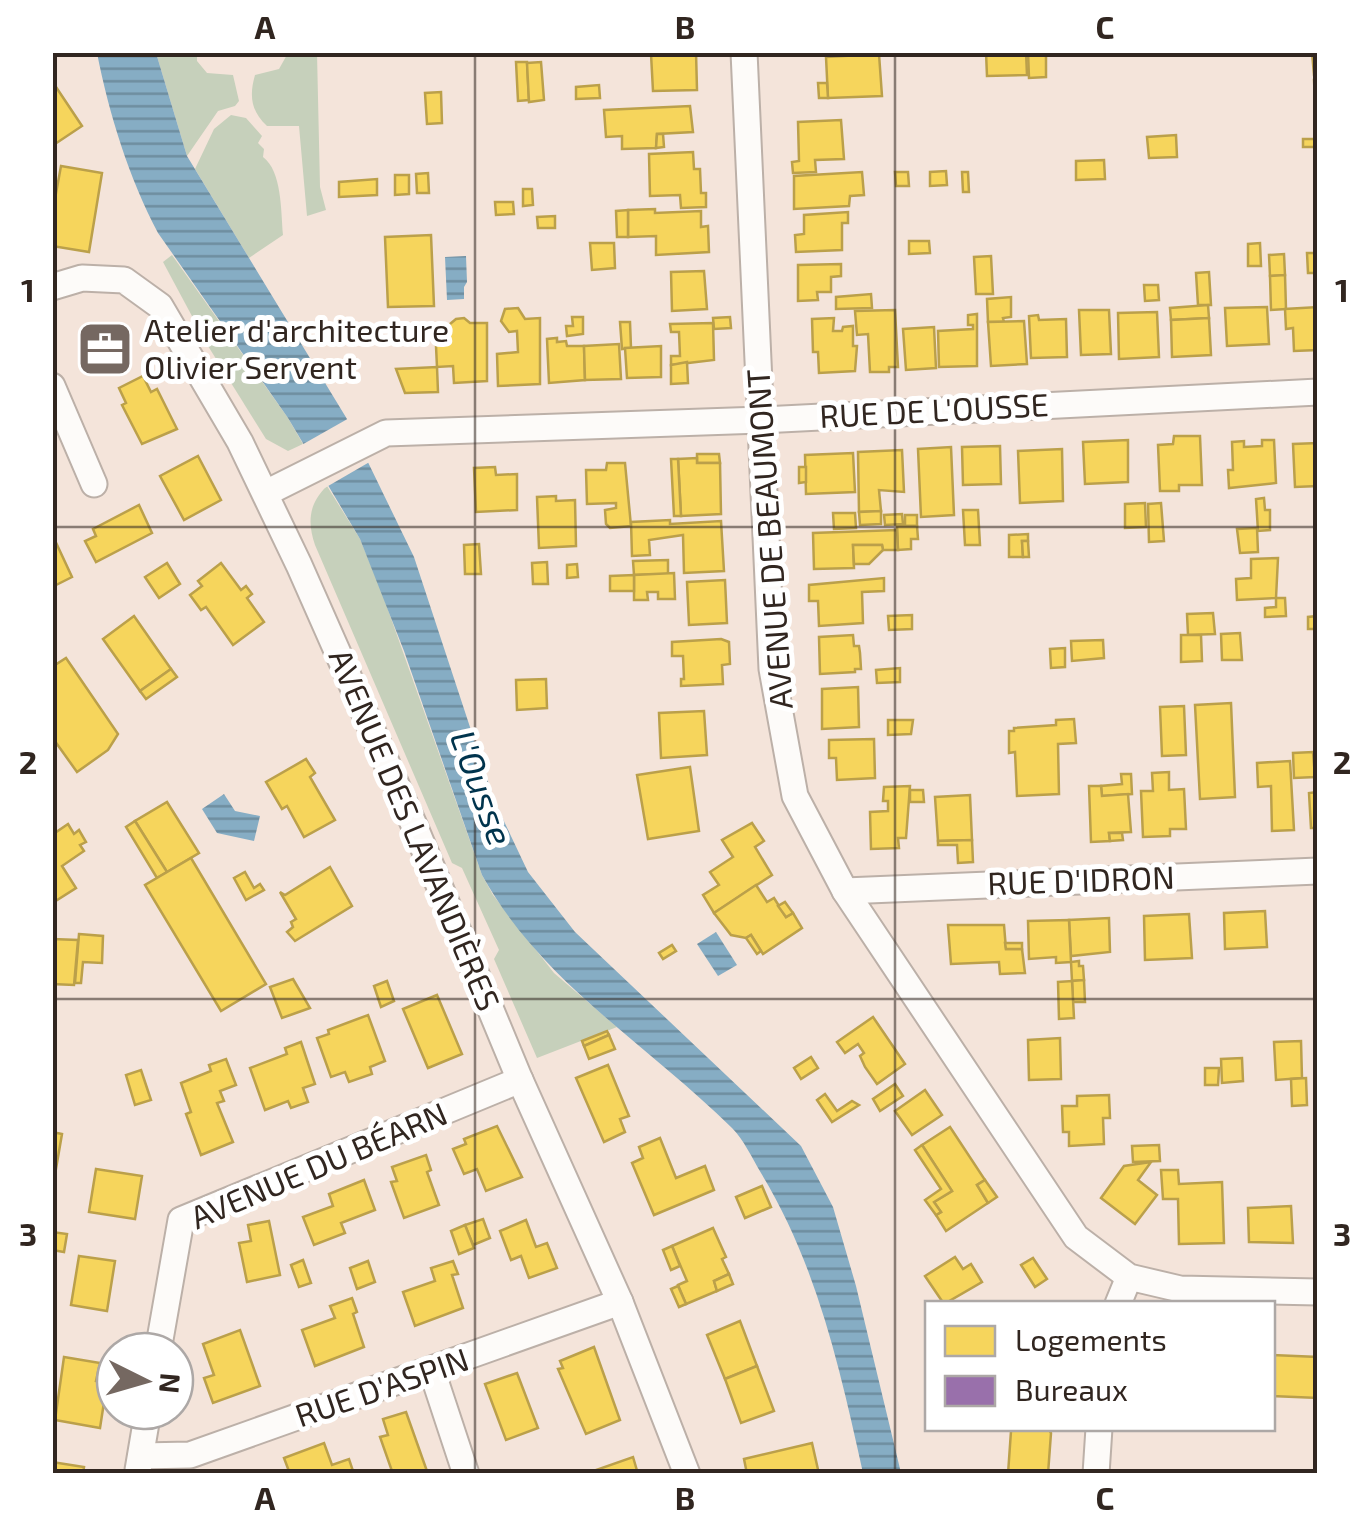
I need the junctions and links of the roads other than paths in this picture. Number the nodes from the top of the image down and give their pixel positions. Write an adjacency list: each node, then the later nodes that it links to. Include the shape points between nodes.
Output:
1 (744, 52): 5 (street, AVENUE DE BEAUMONT)
2 (52, 287): 7 (street, AVENUE DES LAVANDIÈRES, via 82,278 124,280 160,306)
3 (52, 386): 6 (street)
4 (1318, 392): 5 (street, RUE DE L'OUSSE)
5 (761, 420): 7 (street, RUE DE L'OUSSE, via 386,433); 9 (street, AVENUE DE BEAUMONT, via 772,669 795,796)
6 (94, 484)
7 (266, 493): 10 (street, AVENUE DES LAVANDIÈRES)
8 (1318, 872): 9 (street, RUE D'IDRON)
9 (845, 890): 11 (street, AVENUE DE BEAUMONT, via 1076,1237)
10 (520, 1080): 14 (street, AVENUE DES LAVANDIÈRES); 15 (street, AVENUE DU BÉARN, via 181,1220)
11 (1129, 1277): 12 (street, via 1180,1288); 13 (street)
12 (1318, 1292)
13 (1119, 1301)
14 (620, 1302): 16 (street, RUE D'ASPIN); 21 (street, AVENUE DES LAVANDIÈRES)
15 (162, 1331)
16 (432, 1370): 19 (street, RUE D'ASPIN, via 190,1455); 20 (street)
17 (145, 1431): 19 (street)
18 (1098, 1431): 22 (street)
19 (139, 1465)
20 (466, 1474)
21 (687, 1474)
22 (1096, 1474)

